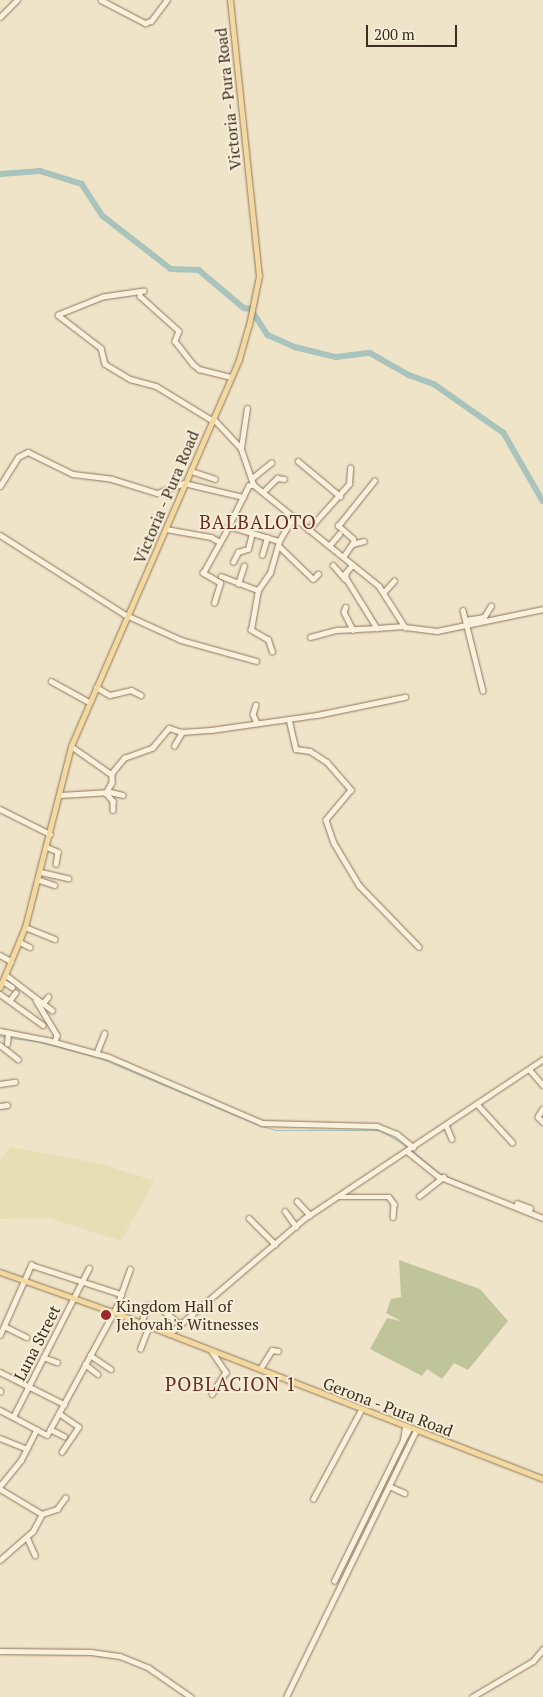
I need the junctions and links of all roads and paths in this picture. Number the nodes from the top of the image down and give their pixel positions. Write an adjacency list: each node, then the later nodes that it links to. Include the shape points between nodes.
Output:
1 (17, 0): 5 (street)
2 (101, 0): 3 (street, via 145,22 151,21)
3 (167, 0)
4 (230, 0): 6 (main road, Victoria - Pura Road, via 258,268 251,318)
5 (0, 16)
6 (230, 377): 8 (main road, Victoria - Pura Road); 8 (street, via 199,369 193,364 175,341 179,331 140,296 142,291 103,297 58,315 100,348 105,364 130,379 156,386)
7 (246, 408): 9 (street)
8 (213, 419): 9 (street); 13 (main road, Victoria - Pura Road)
9 (241, 448): 14 (street)
10 (298, 461): 22 (street)
11 (271, 464): 14 (street)
12 (350, 468): 22 (street, via 350,481)
13 (191, 471): 15 (street); 18 (main road, Victoria - Pura Road)
14 (252, 478): 19 (street)
15 (215, 479)
16 (284, 479): 21 (street, via 277,478)
17 (374, 481): 35 (street, via 338,526 354,539)
18 (186, 483): 20 (street, via 157,493 112,479 73,474 27,452 17,458); 23 (street); 26 (main road, Victoria - Pura Road)
19 (252, 485): 21 (street); 23 (street)
20 (0, 486)
21 (263, 492): 24 (street)
22 (340, 496): 27 (street)
23 (243, 497): 25 (street)
24 (293, 518): 27 (street); 34 (street)
25 (229, 526): 28 (street); 33 (street)
26 (166, 529): 33 (street, via 211,537); 55 (main road, Victoria - Pura Road)
27 (308, 530): 36 (street)
28 (252, 533): 31 (street); 39 (street, via 248,549 238,552)
29 (339, 534): 36 (street)
30 (0, 535): 55 (street)
31 (267, 538): 34 (street); 37 (street)
32 (364, 541): 35 (street)
33 (220, 542): 50 (street, via 203,573 220,583)
34 (279, 544): 43 (street, via 313,579 320,576); 48 (street, via 270,573)
35 (354, 544): 38 (street)
36 (329, 546): 38 (street)
37 (262, 555)
38 (343, 557): 41 (street)
39 (233, 562)
40 (333, 565): 47 (street)
41 (352, 565): 47 (street, via 345,575); 49 (street)
42 (244, 566): 46 (street)
43 (318, 574)
44 (221, 576): 46 (street)
45 (394, 581): 49 (street)
46 (238, 584): 48 (street)
47 (351, 585): 59 (street)
48 (258, 590): 62 (street, via 251,630 268,640)
49 (384, 592): 57 (street)
50 (214, 603)
51 (490, 606): 56 (street, via 484,617)
52 (346, 608): 60 (street, via 344,612)
53 (543, 609): 58 (street, via 509,614)
54 (463, 610): 56 (street)
55 (127, 616): 63 (street, via 181,640); 65 (main road, Victoria - Pura Road)
56 (465, 620): 58 (street)
57 (404, 626): 58 (street, via 427,632); 59 (street)
58 (467, 626): 66 (street)
59 (377, 628): 60 (street)
60 (353, 630): 61 (street, via 337,630)
61 (310, 637)
62 (272, 652)
63 (256, 661)
64 (52, 681): 69 (street)
65 (96, 687): 67 (street, via 110,695 131,690); 69 (main road, Victoria - Pura Road)
66 (483, 691)
67 (141, 694)
68 (405, 697): 71 (street)
69 (89, 702): 74 (main road, Victoria - Pura Road)
70 (256, 705): 72 (street, via 253,714)
71 (289, 719): 72 (street); 93 (street, via 296,749 310,752 327,762 351,790 326,820 334,843 359,885)
72 (257, 723): 73 (street)
73 (182, 732): 75 (street); 76 (street, via 169,728 152,748 124,758)
74 (71, 746): 76 (street); 78 (main road, Victoria - Pura Road)
75 (174, 746)
76 (112, 774): 77 (street)
77 (107, 792): 78 (street); 79 (street); 81 (street)
78 (60, 795): 82 (main road, Victoria - Pura Road)
79 (122, 795)
80 (0, 809): 82 (street)
81 (113, 810)
82 (50, 834): 83 (main road, Victoria - Pura Road)
83 (47, 847): 84 (street, via 58,852); 85 (main road, Victoria - Pura Road)
84 (56, 864)
85 (41, 872): 86 (street); 87 (main road, Victoria - Pura Road)
86 (68, 878)
87 (39, 880): 88 (street); 89 (main road, Victoria - Pura Road)
88 (54, 885)
89 (25, 927): 90 (street); 91 (main road, Victoria - Pura Road)
90 (55, 939)
91 (20, 942): 92 (street); 95 (main road, Victoria - Pura Road)
92 (30, 947)
93 (419, 947)
94 (0, 955): 95 (street)
95 (11, 961): 96 (main road, Victoria - Pura Road)
96 (6, 975): 97 (main road, Victoria - Pura Road); 102 (street)
97 (3, 981): 98 (main road, Victoria - Pura Road); 99 (street)
98 (0, 987)
99 (12, 987)
100 (15, 993): 104 (street)
101 (0, 994): 104 (street)
102 (33, 996): 105 (street); 111 (street, via 57,1035)
103 (48, 996): 105 (street)
104 (10, 1000): 107 (street)
105 (43, 1003): 106 (street)
106 (52, 1010)
107 (43, 1025)
108 (0, 1032): 109 (street)
109 (8, 1034): 111 (street); 112 (street)
110 (104, 1034): 114 (street)
111 (55, 1042): 114 (street)
112 (7, 1044)
113 (0, 1046): 115 (street)
114 (96, 1054): 129 (street, via 262,1123 377,1126 397,1134)
115 (18, 1059)
116 (543, 1059): 117 (street)
117 (529, 1069): 120 (street); 121 (street)
118 (15, 1082): 119 (street)
119 (0, 1084)
120 (543, 1085)
121 (477, 1104): 126 (street); 128 (street)
122 (8, 1105): 123 (street)
123 (0, 1106)
124 (543, 1109): 125 (street, via 538,1117)
125 (543, 1122)
126 (446, 1125): 127 (street); 129 (street)
127 (452, 1139)
128 (512, 1142)
129 (413, 1148): 130 (street)
130 (407, 1151): 131 (street); 133 (street)
131 (443, 1177): 132 (street); 137 (street)
132 (419, 1196)
133 (336, 1197): 138 (street); 139 (street, via 389,1197 394,1204)
134 (297, 1201): 138 (street)
135 (517, 1203): 137 (street)
136 (285, 1211): 142 (street)
137 (530, 1211): 141 (street)
138 (310, 1215): 142 (street)
139 (393, 1217)
140 (249, 1218): 143 (street)
141 (543, 1218)
142 (296, 1226): 143 (street)
143 (275, 1244): 155 (street)
144 (89, 1268): 147 (street, Luna Street)
145 (130, 1269): 149 (street)
146 (0, 1272): 148 (main road, Gerona - Pura Road)
147 (83, 1281): 148 (street, via 32,1264); 149 (street); 150 (street, Luna Street)
148 (22, 1282): 150 (main road, Gerona - Pura Road); 156 (street)
149 (121, 1294): 153 (street)
150 (74, 1299): 153 (main road, Gerona - Pura Road); 165 (street, Luna Street)
151 (148, 1305): 154 (street)
152 (164, 1311): 155 (street)
153 (113, 1312): 154 (main road, Gerona - Pura Road); 164 (street)
154 (141, 1323): 157 (main road, Gerona - Pura Road)
155 (180, 1324): 159 (street)
156 (4, 1326): 158 (street); 160 (street)
157 (149, 1326): 159 (main road, Gerona - Pura Road); 161 (street)
158 (0, 1334)
159 (169, 1334): 162 (main road, Gerona - Pura Road)
160 (28, 1337)
161 (140, 1349)
162 (211, 1350): 169 (main road, Gerona - Pura Road); 173 (street, via 226,1372)
163 (278, 1351): 169 (street, via 272,1350)
164 (90, 1355): 167 (street); 168 (street)
165 (44, 1357): 166 (street); 172 (street, Luna Street)
166 (57, 1362)
167 (85, 1364): 171 (street); 174 (street)
168 (111, 1369)
169 (260, 1369): 176 (main road, Gerona - Pura Road)
170 (0, 1372): 172 (street)
171 (98, 1374)
172 (28, 1386): 174 (street); 178 (street, Luna Street)
173 (212, 1394)
174 (64, 1404): 177 (street)
175 (0, 1410): 178 (street)
176 (361, 1410): 179 (main road, Gerona - Pura Road); 192 (street)
177 (59, 1413): 180 (street); 186 (street, via 79,1426)
178 (13, 1417): 181 (street)
179 (407, 1428): 182 (main road, Gerona - Pura Road); 197 (street)
180 (50, 1429): 181 (street, via 47,1435); 183 (street)
181 (36, 1430): 185 (street)
182 (416, 1431): 187 (main road, Gerona - Pura Road); 188 (street)
183 (64, 1436)
184 (0, 1438): 185 (street)
185 (27, 1449): 189 (street)
186 (62, 1452)
187 (543, 1479)
188 (389, 1486): 190 (street); 201 (street)
189 (0, 1488): 193 (street)
190 (405, 1493)
191 (65, 1498): 193 (street, via 57,1509)
192 (313, 1499)
193 (42, 1514): 194 (street)
194 (27, 1537): 195 (street); 196 (street)
195 (35, 1556)
196 (0, 1560)
197 (334, 1581)
198 (543, 1649): 202 (street, via 533,1661)
199 (0, 1651): 200 (street, via 90,1652 120,1656 149,1668)
200 (191, 1697)
201 (286, 1697)
202 (472, 1697)

